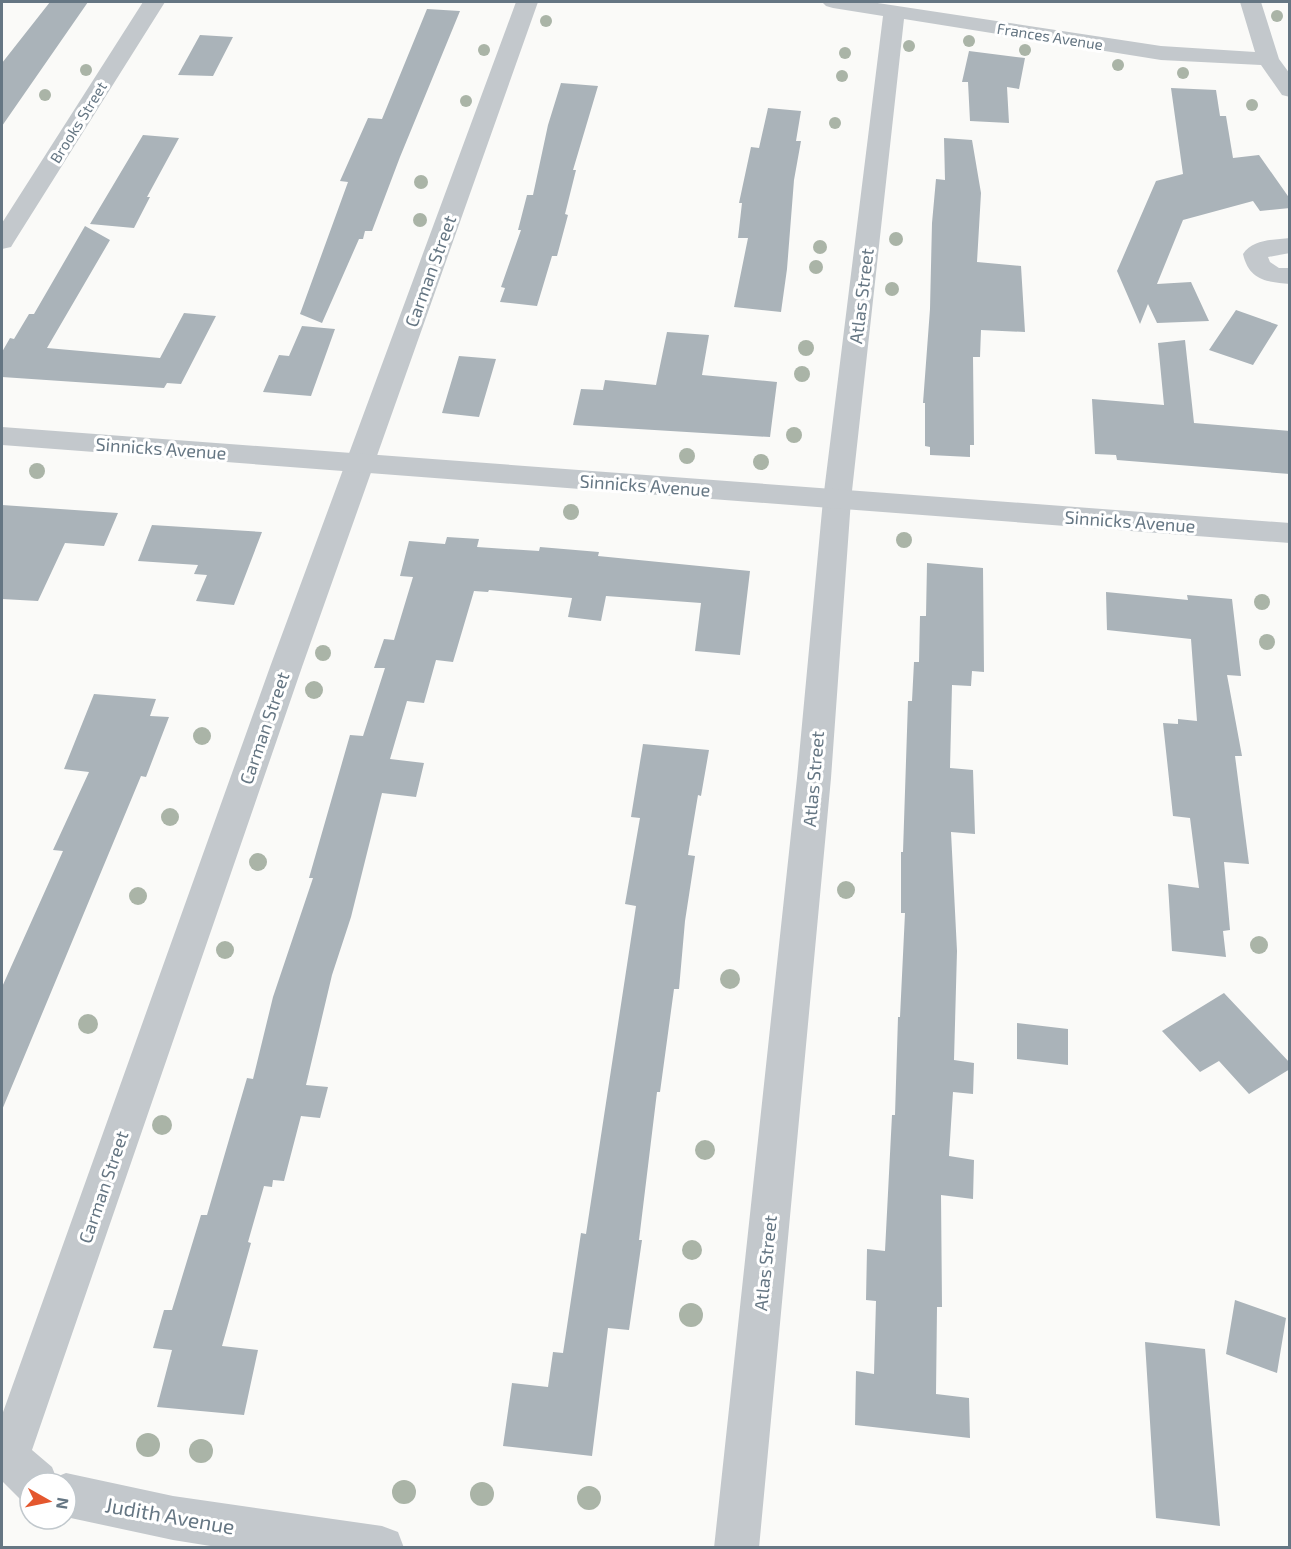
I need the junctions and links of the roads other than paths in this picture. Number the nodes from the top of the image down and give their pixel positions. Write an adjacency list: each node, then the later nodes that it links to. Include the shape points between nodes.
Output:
1 (154, 2): 8 (street, Brooks Street)
2 (527, 2): 12 (street, Carman Street)
3 (832, 2): 5 (street, Frances Avenue)
4 (1251, 2): 6 (street)
5 (894, 12): 6 (street, Frances Avenue, via 1161,53); 13 (street, Atlas Street)
6 (1268, 59): 7 (street)
7 (1290, 90)
8 (2, 242)
9 (1290, 245): 10 (street, via 1265,248 1255,254 1258,266 1273,275)
10 (1290, 276)
11 (2, 436): 12 (street, Sinnicks Avenue)
12 (361, 463): 13 (street, Sinnicks Avenue); 15 (street, Carman Street, via 286,667)
13 (837, 500): 14 (street, Sinnicks Avenue); 18 (street, Atlas Street, via 814,778)
14 (1290, 533)
15 (22, 1470)
16 (78, 1498): 17 (street, Judith Avenue, via 173,1518)
17 (382, 1548)
18 (736, 1548)

